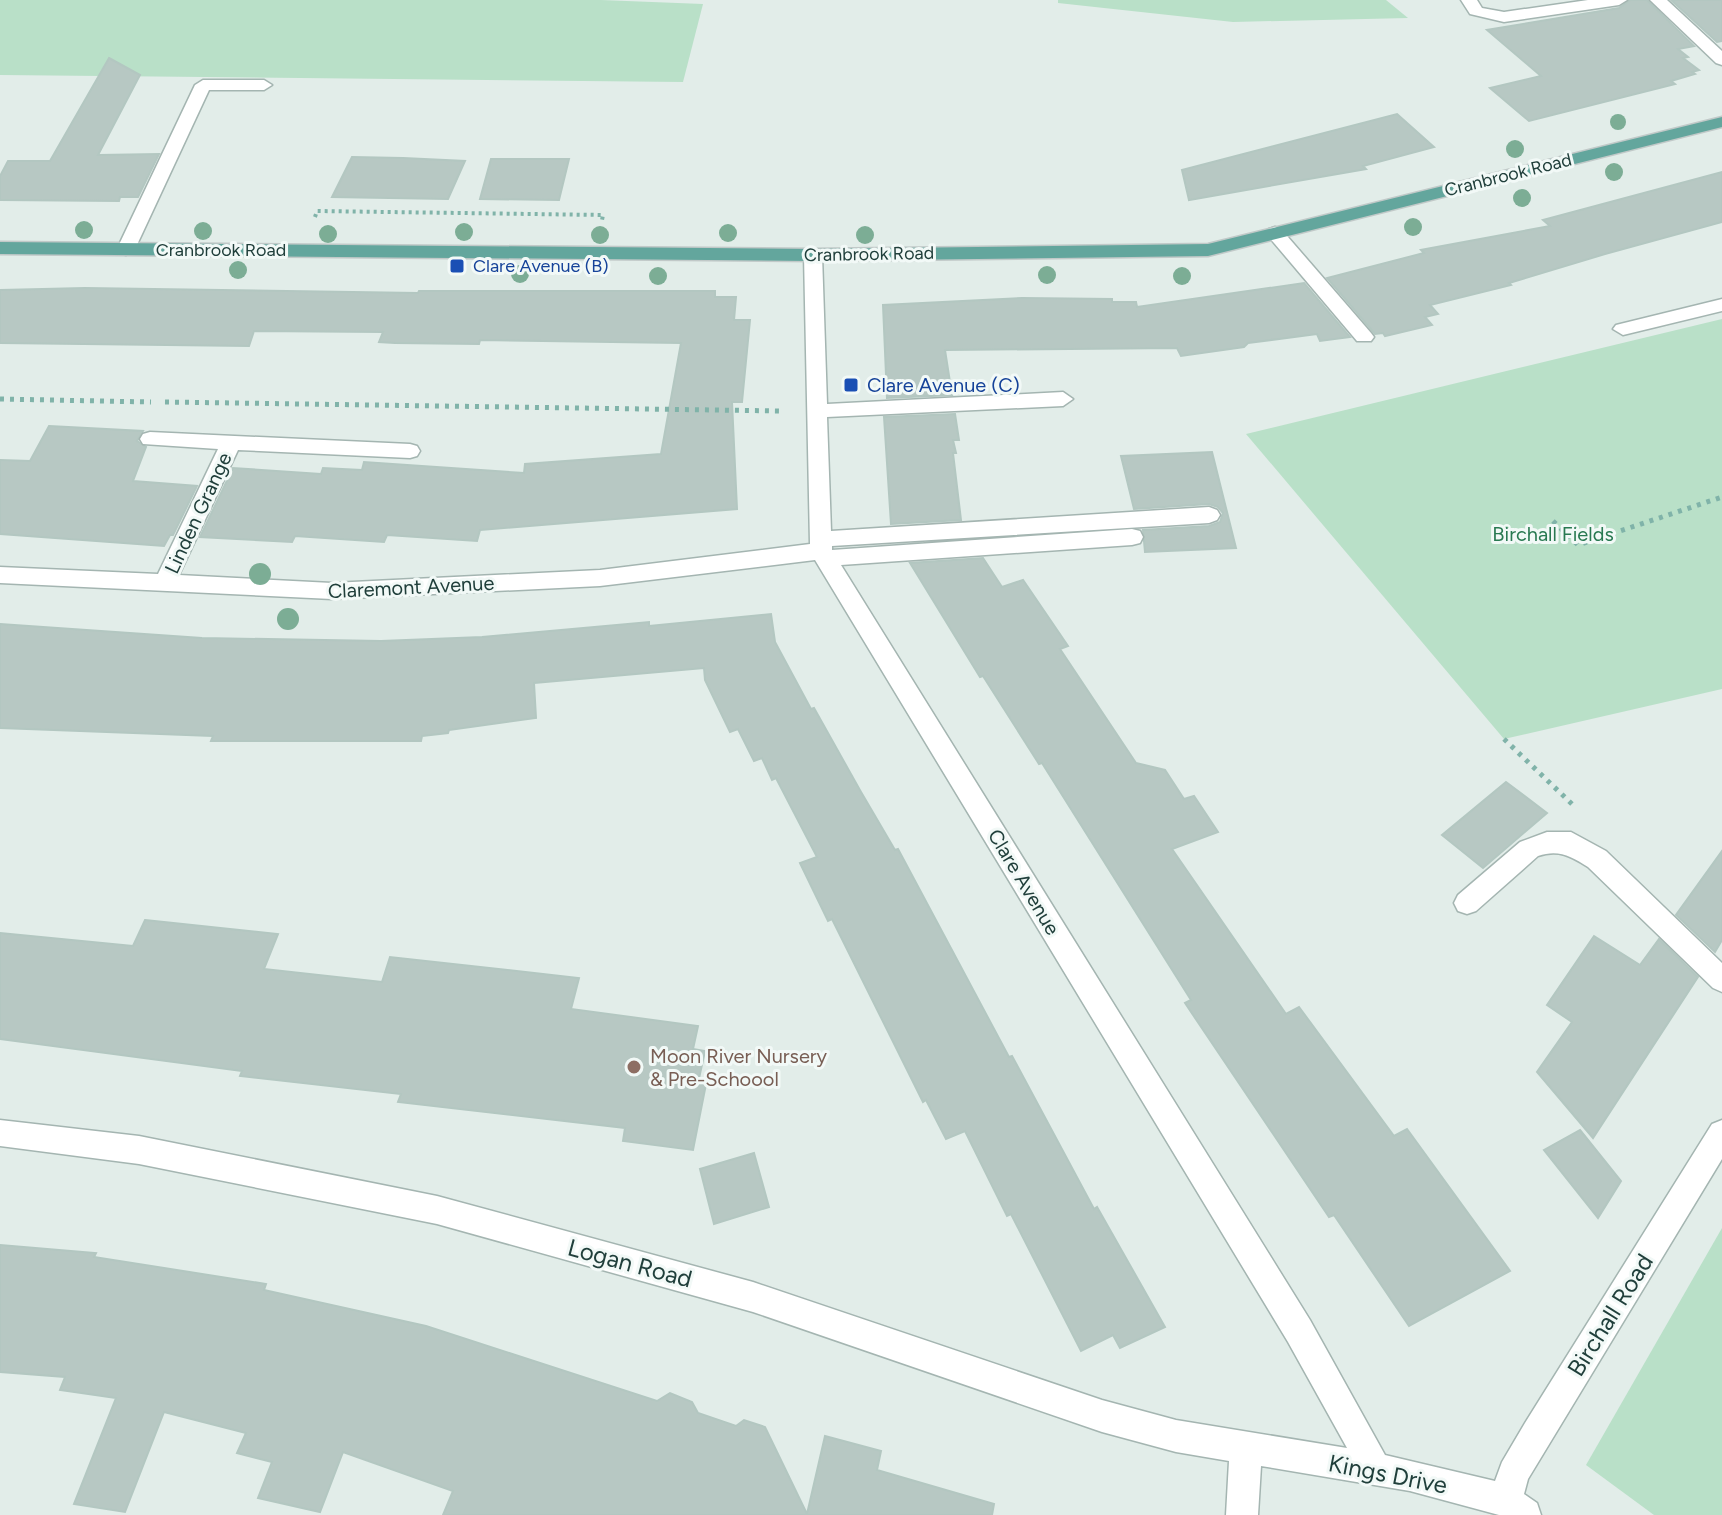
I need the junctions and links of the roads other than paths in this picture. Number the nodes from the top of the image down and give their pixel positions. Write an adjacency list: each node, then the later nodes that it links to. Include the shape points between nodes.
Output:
1 (1469, 0): 2 (street, via 1476,11 1504,17)
2 (1619, 0)
3 (1658, 0): 4 (street)
4 (1722, 60)
5 (264, 85): 9 (street, via 203,85)
6 (1722, 122): 7 (main road, Cranbrook Road)
7 (1275, 233): 10 (main road, Cranbrook Road, via 1208,250); 13 (street)
8 (0, 248): 9 (main road, Cranbrook Road)
9 (126, 249): 10 (main road, Cranbrook Road)
10 (813, 255): 15 (street)
11 (1722, 305): 12 (street)
12 (1623, 329)
13 (1364, 337)
14 (1063, 399): 15 (street)
15 (818, 411): 21 (street)
16 (150, 439): 17 (street)
17 (231, 443): 18 (street); 23 (street, Linden Grange)
18 (410, 451)
19 (1209, 515): 21 (street)
20 (1132, 537): 21 (street)
21 (823, 549): 23 (street, Claremont Avenue, via 600,578 332,591); 29 (street, Clare Avenue, via 1290,1318)
22 (0, 575): 23 (street, Claremont Avenue)
23 (164, 584)
24 (1467, 903): 25 (street, via 1529,849 1547,842 1571,843 1597,859)
25 (1722, 980)
26 (0, 1133): 28 (street, Logan Road, via 139,1150 437,1210 753,1297 1102,1416)
27 (1722, 1133): 30 (street, Birchall Road, via 1513,1473)
28 (1246, 1449): 29 (street, Kings Drive); 31 (street)
29 (1376, 1470): 30 (street, Kings Drive, via 1410,1475)
30 (1516, 1508)
31 (1242, 1515)

